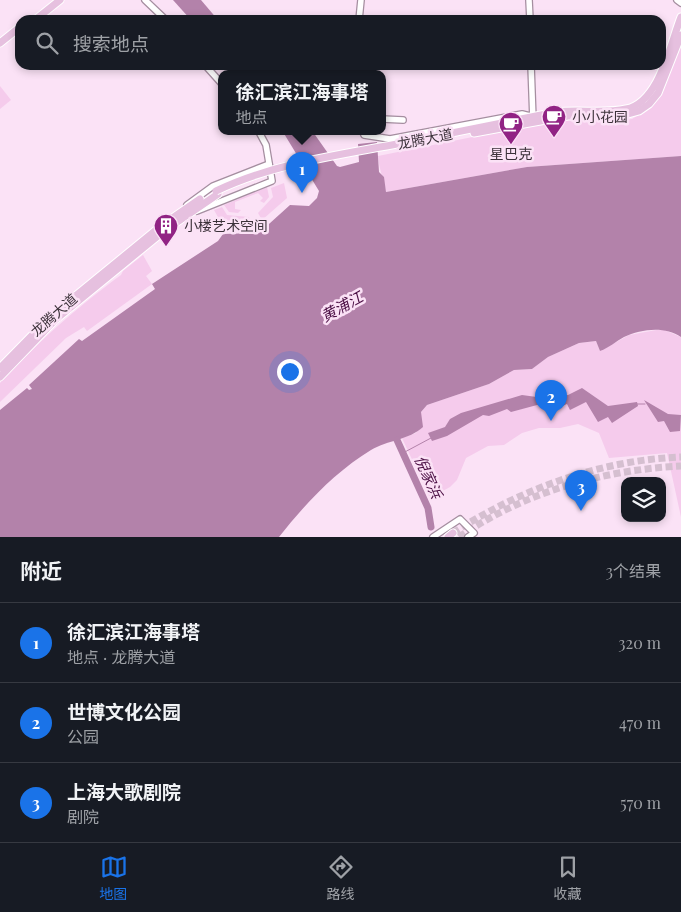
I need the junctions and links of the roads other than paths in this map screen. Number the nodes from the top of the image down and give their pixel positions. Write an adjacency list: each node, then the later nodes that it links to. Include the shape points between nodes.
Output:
1 (53, 0): 8 (main road)
2 (60, 0): 9 (main road)
3 (145, 0): 10 (street)
4 (361, 0): 11 (street)
5 (529, 0): 12 (street)
6 (677, 0): 7 (street)
7 (681, 3)
8 (34, 15)
9 (41, 15)
10 (161, 15)
11 (360, 15)
12 (530, 15)
13 (681, 17): 19 (main road, 龙腾大道)
14 (15, 31): 17 (main road)
15 (681, 34): 26 (main road, 龙腾大道, via 658,92 639,111 621,116 579,115)
16 (15, 36): 18 (main road)
17 (0, 43)
18 (0, 49)
19 (666, 57)
20 (209, 70): 23 (street)
21 (531, 70): 26 (street)
22 (661, 70): 26 (main road, 龙腾大道, via 650,95 641,103 620,110 579,110)
23 (218, 80)
24 (386, 119): 25 (street)
25 (403, 120)
26 (533, 120): 28 (street, via 522,114 390,139); 30 (main road, 龙腾大道, bridge, via 278,168 243,179)
27 (261, 135): 29 (street)
28 (372, 135)
29 (270, 164): 30 (street, via 214,186 200,194); 30 (street, via 272,181)
30 (185, 211): 31 (main road, 龙腾大道, via 51,316); 32 (main road, 龙腾大道, via 55,320)
31 (0, 368)
32 (0, 377)
33 (477, 535): 34 (street, via 460,520); 35 (street)
34 (433, 537)
35 (468, 537)

